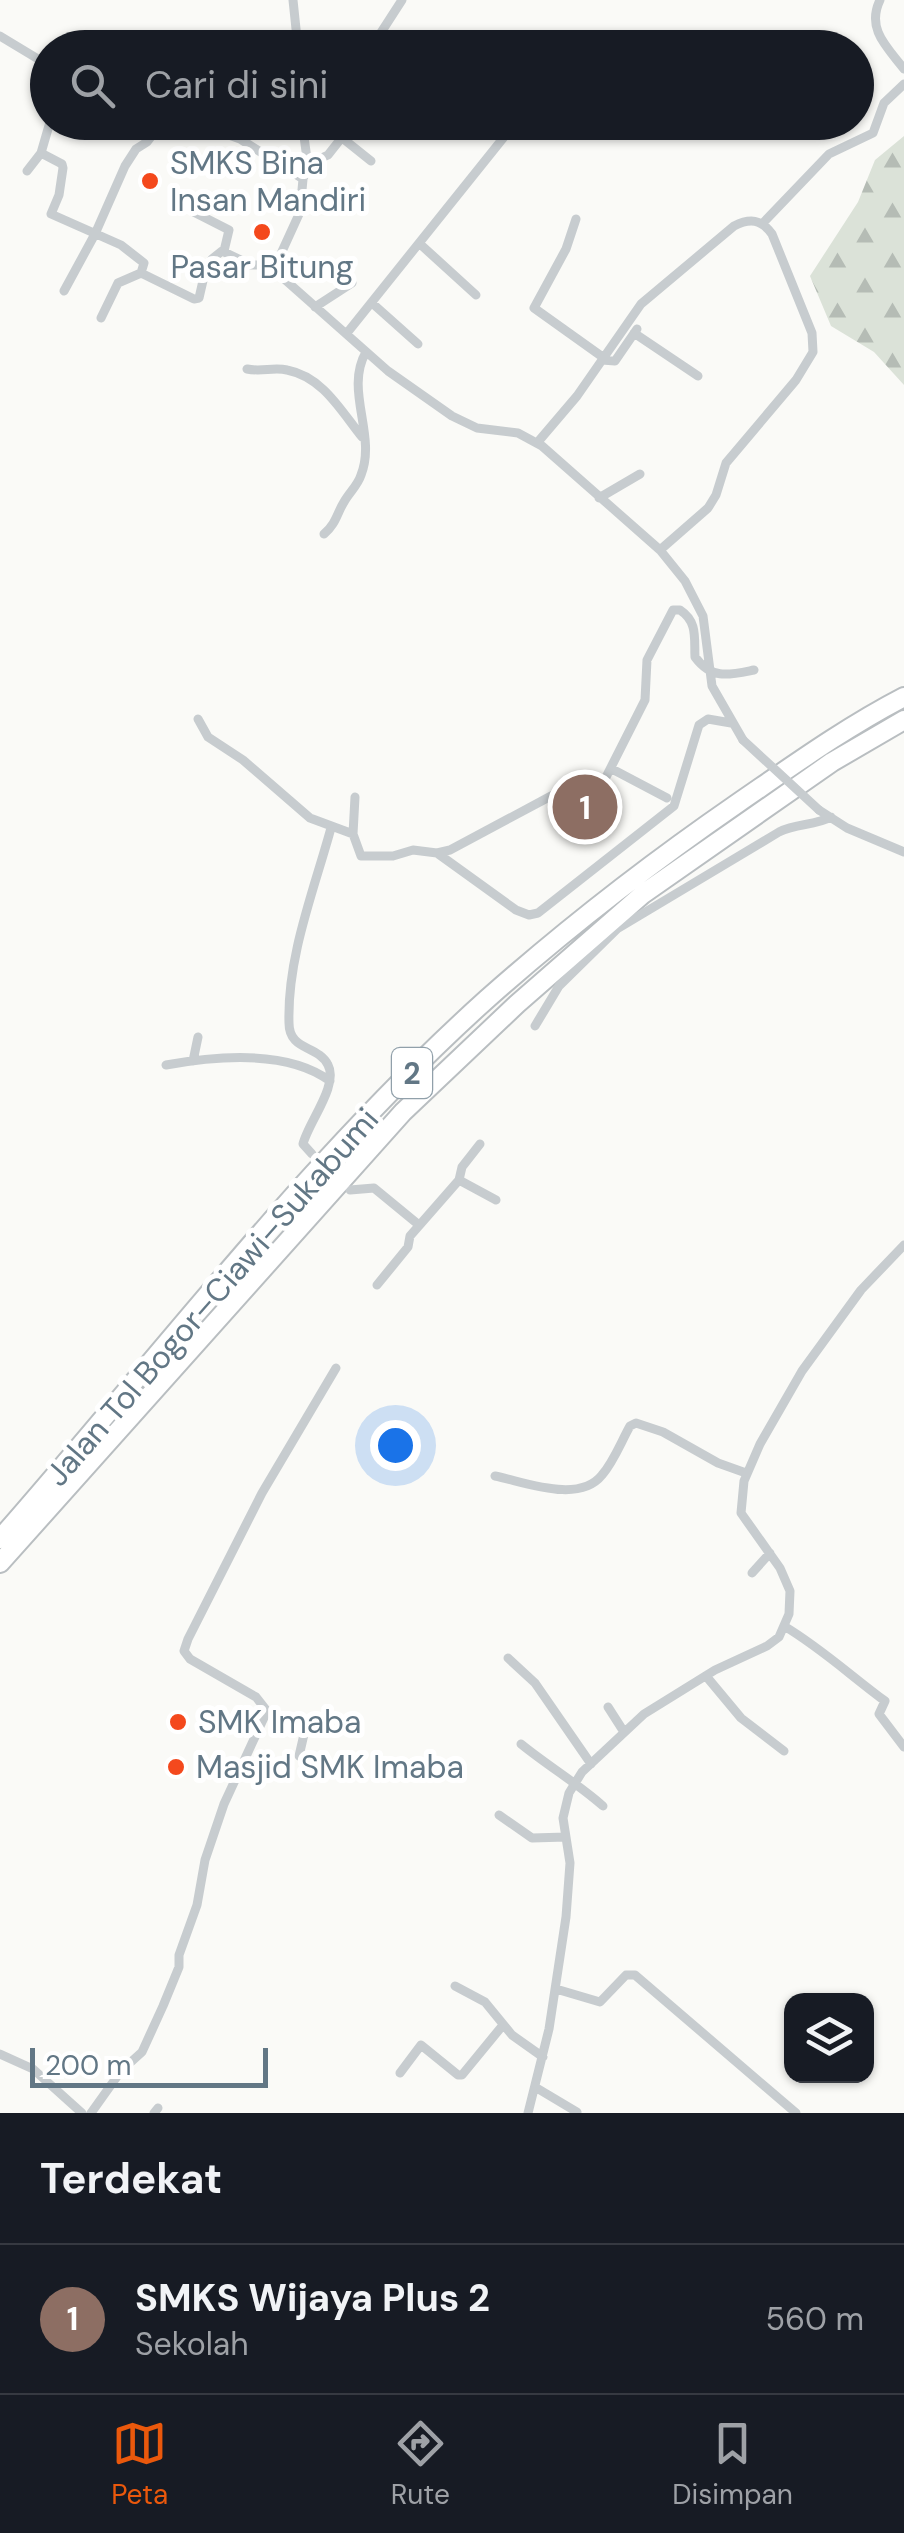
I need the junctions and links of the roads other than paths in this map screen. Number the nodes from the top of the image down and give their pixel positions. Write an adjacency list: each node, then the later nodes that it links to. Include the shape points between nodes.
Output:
1 (293, 0): 4 (street)
2 (402, 0): 5 (street)
3 (880, 0): 8 (street, via 876,28)
4 (296, 30)
5 (383, 30)
6 (0, 36): 7 (street)
7 (30, 54)
8 (904, 69)
9 (904, 84): 10 (street, via 887,98)
10 (874, 130)
11 (44, 140): 19 (street)
12 (148, 140): 27 (street, via 125,166)
13 (239, 140): 23 (street)
14 (305, 140): 21 (street)
15 (339, 140): 21 (street, via 328,155)
16 (345, 140): 20 (street)
17 (502, 140): 28 (street)
18 (858, 140): 26 (street, via 829,154)
19 (41, 153): 22 (street); 27 (street, via 63,166 51,214)
20 (371, 161)
21 (308, 164): 23 (street)
22 (27, 171)
23 (303, 179): 30 (street, via 301,208)
24 (178, 204): 29 (street, via 229,230)
25 (576, 219): 43 (street, via 534,308)
26 (763, 224): 38 (street, via 745,221 722,234); 51 (street, via 804,312 813,352 726,463 708,508)
27 (96, 234): 31 (street, via 130,250 144,263); 33 (street)
28 (420, 244): 34 (street); 35 (street)
29 (224, 251): 30 (street, via 250,265); 31 (street, via 212,259 199,298)
30 (280, 265): 36 (street, via 283,278)
31 (141, 273): 37 (street, via 118,284)
32 (352, 282): 36 (street)
33 (64, 291)
34 (476, 295)
35 (372, 303): 39 (street); 41 (street)
36 (315, 306): 39 (street)
37 (101, 318)
38 (626, 322): 40 (street, via 637,328); 43 (street)
39 (348, 333): 42 (street)
40 (634, 333): 43 (street, via 615,360); 45 (street)
41 (418, 344)
42 (366, 352): 46 (street, via 356,378); 47 (street, via 460,421)
43 (603, 359): 47 (street)
44 (248, 369): 46 (street, via 287,370 316,382)
45 (698, 376)
46 (364, 440): 50 (street, via 360,477)
47 (537, 443): 49 (street)
48 (640, 474): 49 (street)
49 (600, 498): 51 (street)
50 (324, 534)
51 (660, 550): 53 (street, via 703,616)
52 (754, 670): 53 (street, via 724,676)
53 (708, 671): 57 (street); 58 (street, via 695,657 691,619 673,610 648,657 645,700)
54 (904, 696): 82 (highway, Jalan Tol Bogor–Ciawi–Sukabumi / 2, via 700,829 485,1001 279,1212)
55 (198, 719): 62 (street, via 208,737)
56 (904, 720): 84 (highway, Jalan Tol Bogor–Ciawi–Sukabumi / 2, via 643,894 517,1004 402,1112)
57 (731, 723): 61 (street, bridge); 65 (street, via 708,718 699,725 674,806 538,913 516,910)
58 (612, 769): 60 (street); 65 (street, via 598,788 551,796)
59 (356, 797): 63 (street)
60 (667, 798)
61 (830, 817): 64 (street); 66 (street, via 794,824 617,929 559,986)
62 (331, 828): 63 (street); 70 (street, via 291,984 289,1026 297,1044 328,1065)
63 (354, 834): 65 (street, via 362,857)
64 (904, 852)
65 (437, 853)
66 (534, 1026)
67 (198, 1037): 68 (street)
68 (193, 1061): 69 (street); 70 (street, via 278,1062)
69 (166, 1065)
70 (330, 1081): 72 (street, via 303,1144)
71 (480, 1144): 73 (street)
72 (312, 1154)
73 (459, 1180): 75 (street); 76 (street)
74 (350, 1190): 76 (street, via 374,1188)
75 (496, 1200)
76 (418, 1225): 78 (street)
77 (904, 1245): 80 (street, via 802,1371)
78 (377, 1285)
79 (336, 1368): 90 (street, via 262,1493 184,1651)
80 (746, 1473): 81 (street, via 636,1423 604,1474 586,1488); 83 (street, via 741,1512)
81 (495, 1476)
82 (0, 1539)
83 (770, 1553): 85 (street); 86 (street, via 790,1591)
84 (0, 1563)
85 (752, 1573)
86 (784, 1626): 88 (street, via 772,1644); 93 (street, via 885,1701 879,1714)
87 (508, 1658): 96 (street, via 535,1682)
88 (706, 1676): 91 (street); 94 (street, via 741,1718)
89 (608, 1706): 91 (street)
90 (267, 1711): 95 (street, via 304,1728 299,1756); 110 (street, via 206,1854 164,2006 142,2052)
91 (624, 1732): 96 (street)
92 (521, 1744): 97 (street)
93 (904, 1746)
94 (784, 1751)
95 (314, 1764)
96 (590, 1764): 97 (street)
97 (575, 1781): 98 (street); 100 (street, via 563,1812)
98 (604, 1806)
99 (499, 1815): 100 (street, via 532,1838)
100 (566, 1837): 102 (street, via 570,1880)
101 (456, 1986): 103 (street, via 486,2002)
102 (556, 1989): 105 (street); 112 (street, via 600,2002 626,1976 636,1975)
103 (504, 2024): 105 (street); 106 (street, via 462,2075 421,2045)
104 (0, 2054): 109 (street, via 33,2069)
105 (543, 2057): 107 (street)
106 (400, 2073)
107 (535, 2087): 108 (street); 111 (street)
108 (577, 2112)
109 (82, 2113)
110 (91, 2113)
111 (528, 2113)
112 (796, 2113)

